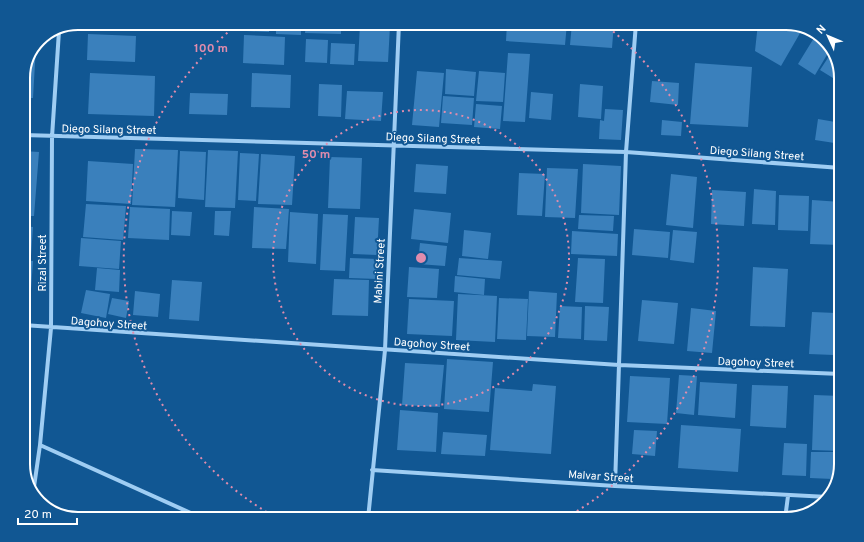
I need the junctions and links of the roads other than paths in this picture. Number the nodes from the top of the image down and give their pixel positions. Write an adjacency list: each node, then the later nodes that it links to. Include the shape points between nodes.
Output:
1 (399, 30): 6 (street, Mabini Street)
2 (635, 30): 7 (street)
3 (59, 35): 5 (street, Rizal Street)
4 (30, 135): 5 (street, Diego Silang Street)
5 (52, 137): 6 (street, Diego Silang Street); 10 (street, Rizal Street)
6 (394, 146): 7 (street, Diego Silang Street); 11 (street, Mabini Street)
7 (626, 152): 8 (street, Diego Silang Street); 12 (street)
8 (834, 167)
9 (30, 326): 10 (street, Dagohoy Street)
10 (51, 328): 11 (street, Dagohoy Street); 14 (street, Rizal Street)
11 (385, 350): 12 (street, Dagohoy Street); 15 (street, Mabini Street)
12 (619, 365): 13 (street, Dagohoy Street); 17 (street)
13 (834, 374)
14 (40, 445): 16 (street, Rizal Street); 20 (street)
15 (372, 470): 17 (street, Malvar Street); 21 (street, Mabini Street)
16 (34, 484)
17 (615, 486): 18 (street, Malvar Street)
18 (788, 496): 19 (street, Malvar Street); 22 (street)
19 (821, 497)
20 (188, 512)
21 (369, 512)
22 (786, 512)

